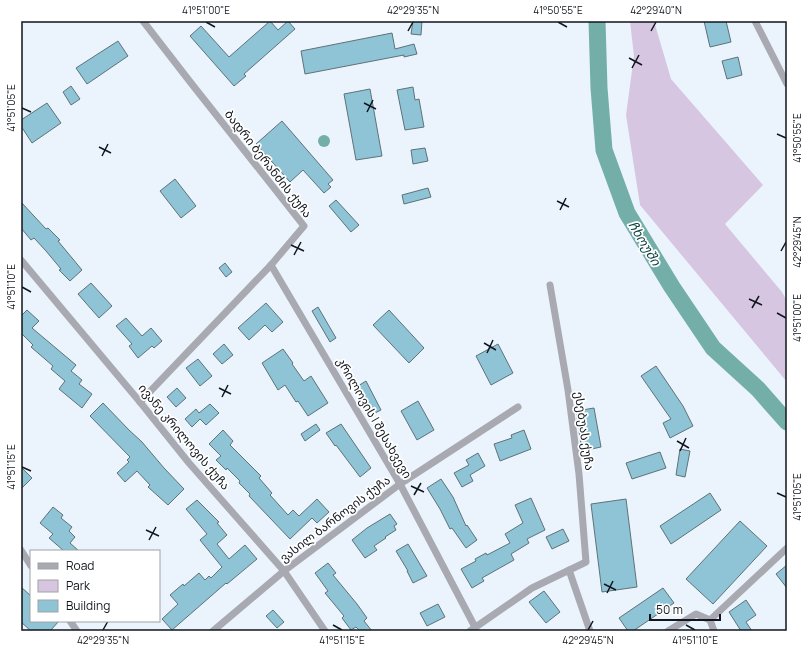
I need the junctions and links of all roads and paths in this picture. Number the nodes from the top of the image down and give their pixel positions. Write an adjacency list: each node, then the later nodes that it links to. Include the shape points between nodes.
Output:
1 (143, 21): 5 (street, ბადრი ბერანძის ქუჩა, via 304,226)
2 (755, 21): 3 (street)
3 (787, 84)
4 (21, 260): 7 (street, ივანე კრილოვის ქუჩა)
5 (271, 265): 7 (street, ბადრი ბერანძის ქუჩა); 9 (street, კრილოვის I შესახვევი)
6 (550, 285): 13 (street, ესებუას ქუჩა, via 579,474 586,562)
7 (140, 402): 14 (street, ივანე კრილოვის ქუჩა, via 189,463)
8 (518, 407): 9 (street, ვასილ ბარნოვის ქუჩა)
9 (400, 484): 14 (street, ვასილ ბარნოვის ქუჩა); 17 (street, კრილოვის I შესახვევი)
10 (787, 548): 15 (street)
11 (21, 550): 12 (street)
12 (30, 564)
13 (569, 570): 17 (street, ესებუას ქუჩა, via 532,588); 21 (street)
14 (284, 571): 19 (street, ვასილ ბარნოვის ქუჩა); 20 (street, ივანე კრილოვის ქუჩა)
15 (710, 620): 22 (street, via 696,614); 23 (street)
16 (71, 622): 18 (street)
17 (472, 629)
18 (77, 631)
19 (213, 631)
20 (325, 631)
21 (590, 631)
22 (668, 631)
23 (714, 631)

